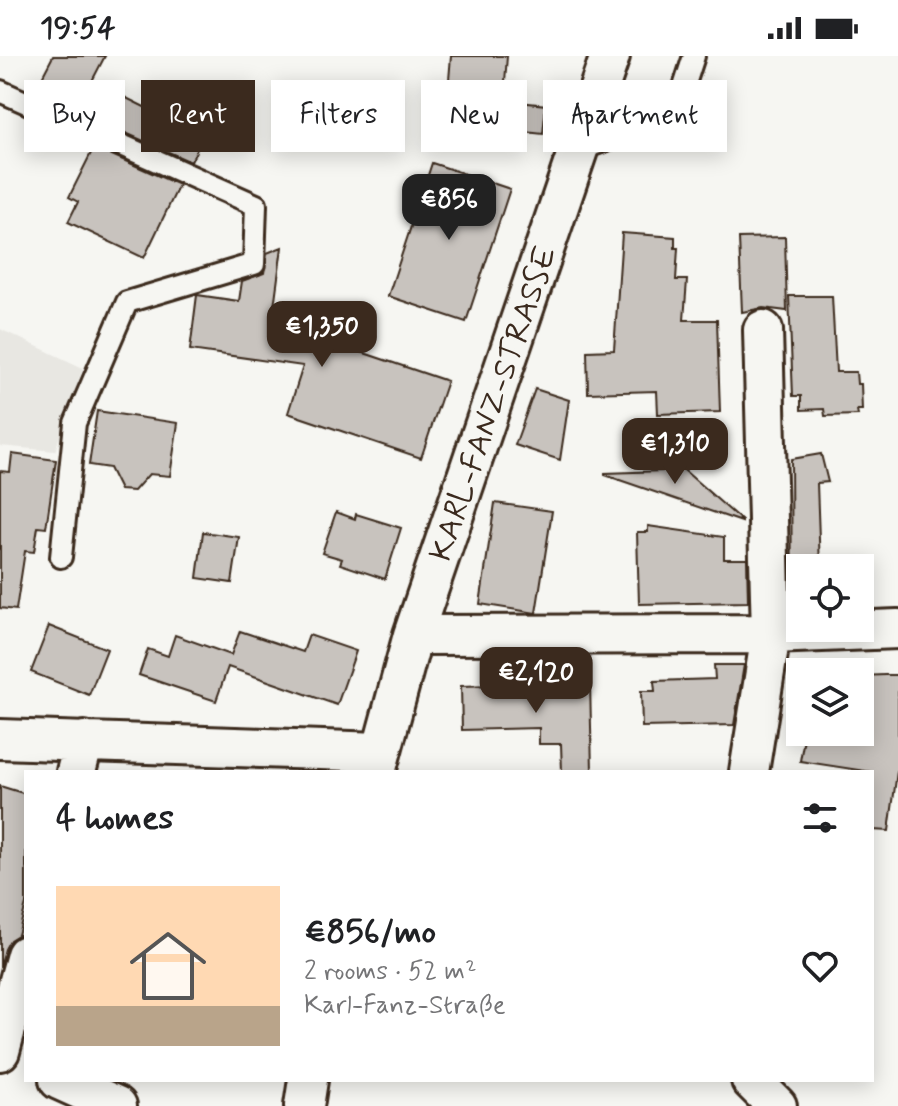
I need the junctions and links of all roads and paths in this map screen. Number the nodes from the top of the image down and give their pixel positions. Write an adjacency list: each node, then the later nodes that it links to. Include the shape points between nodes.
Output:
1 (610, 56): 3 (street, KARL-FANZ-STRASSE)
2 (694, 56): 4 (lane)
3 (602, 80)
4 (686, 80)
5 (0, 91): 8 (lane, via 256,205 254,264 127,302 75,423)
6 (578, 152): 11 (street, KARL-FANZ-STRASSE)
7 (763, 330): 10 (street)
8 (61, 557)
9 (898, 629): 10 (street)
10 (771, 634): 11 (street); 15 (street)
11 (413, 635): 14 (street, KARL-FANZ-STRASSE)
12 (0, 739): 13 (street, KARL-FANZ-STRASSE)
13 (80, 756): 14 (street, KARL-FANZ-STRASSE)
14 (378, 762)
15 (749, 770)
16 (24, 963): 17 (street)
17 (0, 1053): 18 (street)
18 (24, 1064)
19 (63, 1082): 22 (street)
20 (308, 1082): 23 (street)
21 (753, 1082): 24 (street)
22 (117, 1106)
23 (304, 1106)
24 (777, 1106)

